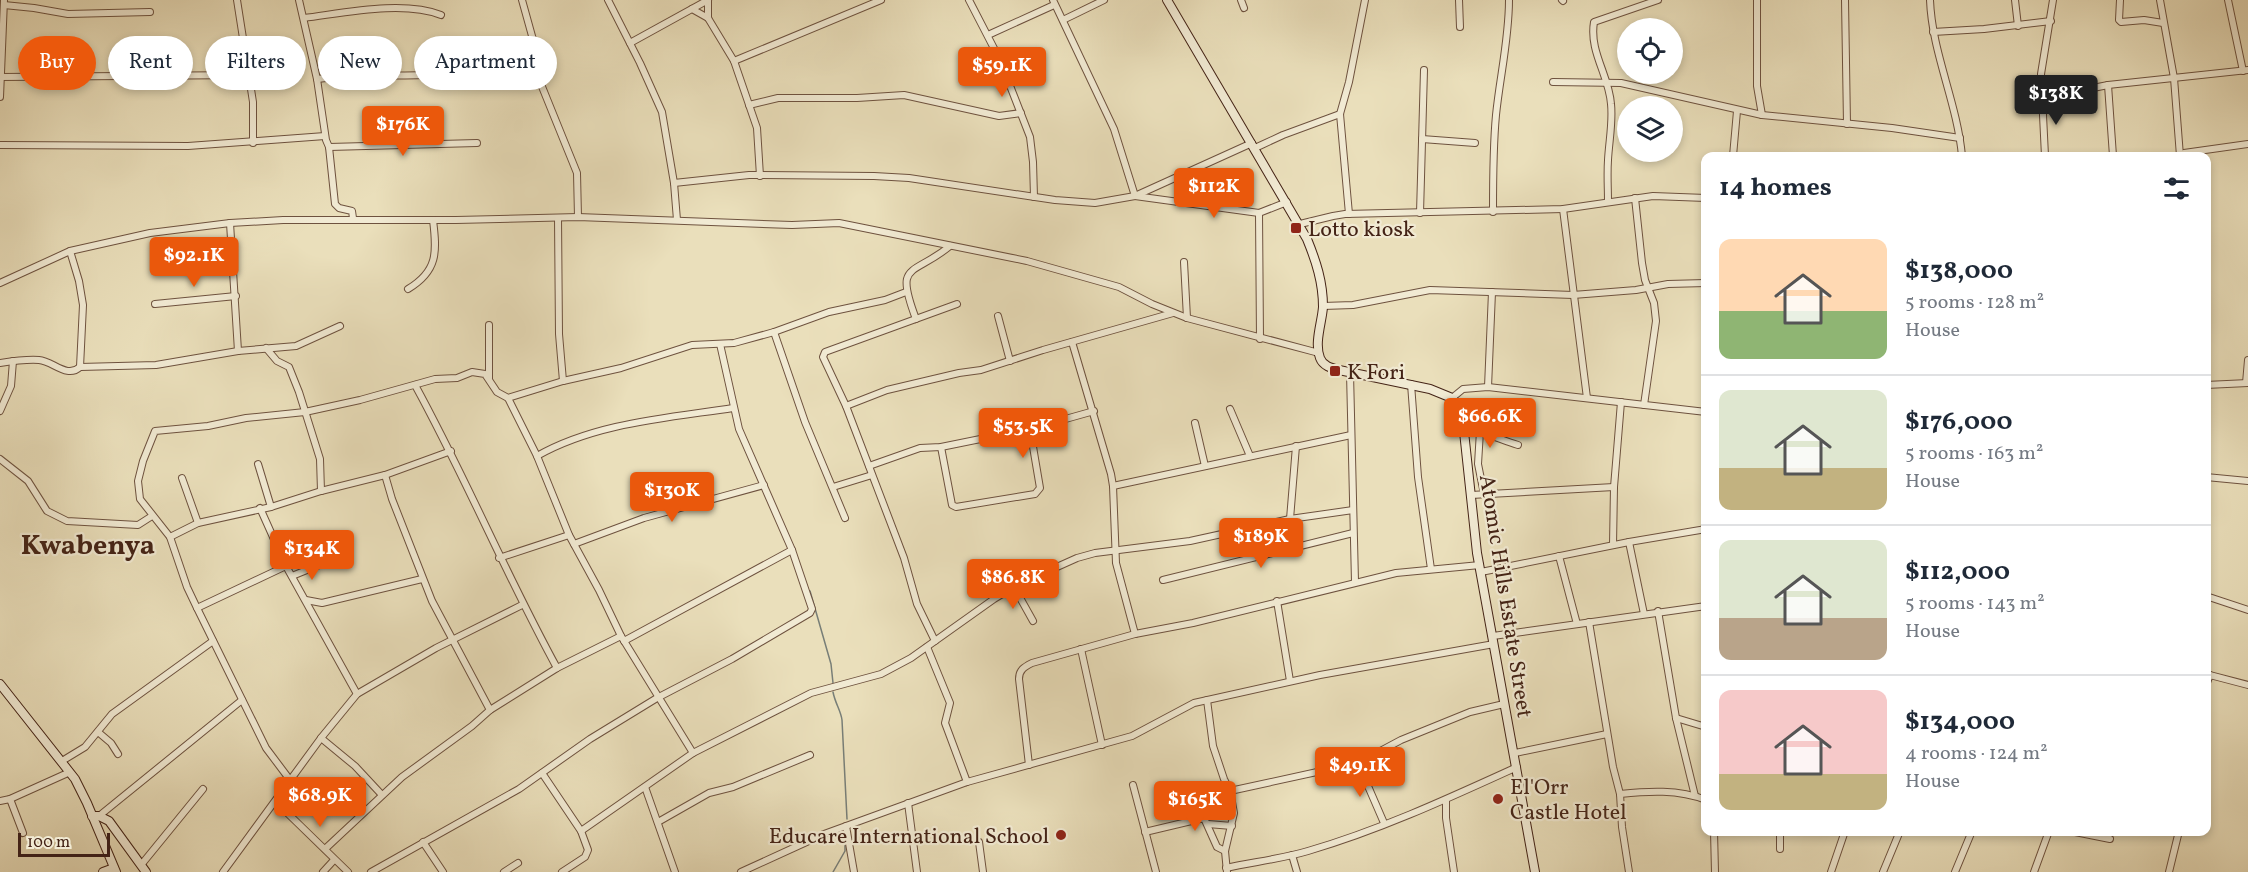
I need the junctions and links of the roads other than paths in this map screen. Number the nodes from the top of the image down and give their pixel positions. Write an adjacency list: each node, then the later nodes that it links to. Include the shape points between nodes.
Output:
1 (237, 0): 38 (street)
2 (299, 0): 29 (street)
3 (522, 0): 39 (street)
4 (608, 0): 40 (street)
5 (708, 0): 26 (street); 30 (street)
6 (881, 0): 41 (street)
7 (969, 0): 37 (street)
8 (1104, 0): 31 (street)
9 (1167, 0): 70 (street)
10 (1241, 0): 25 (street)
11 (1365, 0): 59 (street)
12 (1460, 0): 35 (street)
13 (1509, 0): 87 (street, via 1493,152)
14 (1658, 0): 50 (street, via 1594,22 1594,49)
15 (1757, 0): 60 (street, via 1757,86)
16 (1845, 0): 61 (street)
17 (1930, 0): 36 (street)
18 (2015, 0): 34 (street)
19 (2053, 0): 32 (street)
20 (2120, 0): 33 (street, via 2121,22)
21 (2160, 0): 33 (street)
22 (2228, 0): 43 (street)
23 (4, 3): 27 (street, via 68,14); 46 (street)
24 (1054, 3): 31 (street); 37 (street)
25 (1244, 8)
26 (692, 9): 30 (street); 40 (street)
27 (150, 12)
28 (441, 15): 29 (street, via 400,8)
29 (304, 18): 48 (street)
30 (708, 18): 41 (street)
31 (1063, 20): 80 (street, via 1114,129)
32 (2051, 21): 34 (street); 55 (street, via 2042,62)
33 (2163, 23): 47 (street)
34 (2018, 26): 36 (street)
35 (1460, 27)
36 (1933, 32): 63 (street)
37 (988, 35): 58 (street)
38 (242, 36)
39 (532, 36)
40 (630, 43): 79 (street, via 662,112)
41 (734, 61): 56 (street)
42 (1424, 70): 64 (street)
43 (2246, 71): 47 (street)
44 (205, 75): 46 (street)
45 (414, 76): 48 (street)
46 (1, 77): 54 (street)
47 (2174, 78): 51 (street); 76 (street)
48 (317, 80): 62 (street)
49 (1553, 82): 50 (street)
50 (1608, 83): 57 (street); 85 (street)
51 (2108, 85): 55 (street); 75 (street)
52 (251, 90): 65 (street)
53 (543, 90): 91 (street, via 577,173)
54 (0, 97)
55 (2043, 98): 74 (street)
56 (749, 105): 58 (street, via 778,98 904,95 999,116); 78 (street, via 757,128)
57 (1737, 111): 60 (street); 72 (street)
58 (1021, 113): 81 (street, via 1030,137)
59 (1340, 114): 70 (street); 90 (street)
60 (1762, 115): 61 (street)
61 (1847, 124): 63 (street)
62 (325, 136): 65 (street); 71 (street)
63 (1960, 138): 73 (street)
64 (1422, 139): 67 (street); 89 (street)
65 (253, 142): 69 (street, via 178,146)
66 (477, 142): 71 (street)
67 (1474, 143)
68 (2248, 144): 77 (street)
69 (0, 145)
70 (1254, 145): 80 (street); 84 (street)
71 (329, 147): 92 (street, via 335,204 352,211)
72 (1733, 152)
73 (1962, 152)
74 (2045, 152)
75 (2113, 152)
76 (2180, 152)
77 (2191, 152)
78 (760, 176): 79 (street); 81 (street, via 909,178)
79 (674, 183): 95 (street)
80 (1135, 196): 81 (street, via 1095,203); 88 (street)
81 (1034, 197)
82 (1635, 198): 83 (street); 85 (street); 103 (street, via 1642,263)
83 (1701, 198)
84 (1287, 202): 88 (street); 97 (street)
85 (1608, 202): 86 (street)
86 (1563, 209): 87 (street); 107 (street)
87 (1493, 212): 89 (street)
88 (1259, 213): 119 (street)
89 (1420, 213): 90 (street)
90 (1349, 214): 97 (street)
91 (579, 217): 93 (street); 95 (street)
92 (353, 218): 94 (street); 96 (street)
93 (558, 218): 94 (street); 132 (street)
94 (434, 220): 104 (street, via 434,261 426,277)
95 (677, 220): 98 (street, via 839,223)
96 (230, 223): 99 (street, via 150,233); 108 (street)
97 (1300, 224): 111 (street, via 1318,265)
98 (950, 246): 105 (street, via 910,271); 112 (street, via 1027,261 1119,287)
99 (70, 251): 101 (street); 129 (street, via 83,305)
100 (1184, 262): 114 (street)
101 (0, 283)
102 (1701, 283): 103 (street)
103 (1649, 287): 107 (street); 142 (street, via 1656,321)
104 (408, 289)
105 (906, 292): 115 (street); 118 (street, via 829,312)
106 (1492, 292): 107 (street); 111 (street, via 1430,290 1353,305); 137 (street)
107 (1574, 295): 140 (street)
108 (236, 296): 109 (street); 123 (street)
109 (155, 304)
110 (957, 304): 115 (street)
111 (1323, 306): 124 (street)
112 (1174, 313): 114 (street); 120 (street)
113 (998, 316): 127 (street)
114 (1187, 318): 119 (street)
115 (916, 319): 143 (street, via 825,352 823,357)
116 (489, 325): 131 (street)
117 (340, 326): 122 (street, via 303,344)
118 (774, 332): 121 (street); 173 (street)
119 (1260, 339): 124 (street)
120 (1072, 342): 127 (street); 147 (street)
121 (720, 344): 132 (street, via 692,345 621,368); 144 (street)
122 (266, 348): 123 (street); 149 (street, via 291,370)
123 (238, 351): 129 (street, via 156,365)
124 (1319, 353): 130 (street, via 1325,365)
125 (2248, 360): 133 (street)
126 (13, 361): 128 (street); 129 (street, via 40,360 67,371); 146 (street, via 11,386)
127 (1010, 361): 143 (street, via 909,384)
128 (0, 363)
129 (80, 367)
130 (1350, 373): 134 (street); 154 (street)
131 (489, 378): 135 (street, via 472,372); 138 (street, via 497,392)
132 (563, 381): 138 (street)
133 (2247, 382): 136 (street)
134 (1411, 384): 139 (street); 197 (street, via 1418,477)
135 (415, 385): 149 (street); 158 (street)
136 (2211, 385)
137 (1488, 387): 139 (street, via 1462,389); 140 (street)
138 (508, 398): 159 (street)
139 (1452, 398): 152 (street, Atomic Hills Estate Street, via 1462,413)
140 (1587, 398): 141 (street)
141 (1621, 402): 142 (street); 172 (street)
142 (1644, 405): 148 (street)
143 (846, 406): 163 (street)
144 (733, 408): 159 (street, via 603,431); 170 (street)
145 (1230, 409): 160 (street)
146 (0, 411)
147 (1094, 411): 151 (street); 171 (street)
148 (1701, 411)
149 (305, 412): 174 (street, via 320,459); 180 (street, via 155,430 138,486 140,499)
150 (1195, 423): 164 (street)
151 (1030, 429): 157 (street); 157 (street, via 1040,488 1035,494 956,507 952,505)
152 (1466, 430): 153 (street); 176 (street, Atomic Hills Estate Street)
153 (1480, 431): 156 (street); 175 (street, via 1478,464)
154 (1352, 435): 155 (street); 179 (street)
155 (1296, 446): 160 (street); 182 (street)
156 (1518, 446)
157 (941, 447): 163 (street, via 920,448)
158 (452, 452): 165 (street); 194 (street)
159 (537, 456): 186 (street)
160 (1250, 456): 164 (street)
161 (0, 459): 180 (street, via 28,481 46,511 64,520 138,525)
162 (258, 464): 177 (street)
163 (869, 466): 166 (street)
164 (1204, 466): 171 (street)
165 (385, 475): 174 (street); 200 (street)
166 (872, 475): 173 (street); 223 (street, via 917,604)
167 (2211, 477): 169 (street)
168 (182, 478): 183 (street)
169 (2248, 481)
170 (764, 485): 189 (street, via 644,518); 191 (street)
171 (1113, 486): 192 (street)
172 (1614, 487): 175 (street); 190 (street)
173 (833, 488): 181 (street)
174 (321, 491): 177 (street)
175 (1484, 494): 176 (street)
176 (1471, 495): 198 (street, Atomic Hills Estate Street)
177 (270, 507): 178 (street)
178 (260, 508): 183 (street); 196 (street)
179 (1353, 510): 182 (street); 185 (street)
180 (152, 516): 187 (street)
181 (844, 518)
182 (1290, 519): 192 (street, via 1190,541)
183 (198, 523): 187 (street)
184 (1701, 531): 188 (street)
185 (1353, 533): 201 (street); 202 (street)
186 (569, 535): 189 (street); 194 (street)
187 (170, 537): 210 (street)
188 (1629, 542): 190 (street); 213 (street)
189 (574, 544): 219 (street)
190 (1613, 545): 193 (street)
191 (792, 550): 219 (street); 232 (street, via 812,609 810,613)
192 (1114, 551): 203 (street, via 1077,558); 218 (street)
193 (1559, 556): 198 (street); 217 (street)
194 (499, 558): 208 (street)
195 (324, 563): 199 (street)
196 (286, 566): 199 (street); 210 (street)
197 (1431, 569): 198 (street); 202 (street)
198 (1481, 569): 221 (street, Atomic Hills Estate Street)
199 (292, 576): 205 (street)
200 (422, 579): 207 (street); 222 (street)
201 (1163, 580)
202 (1355, 582): 206 (street)
203 (1014, 587): 215 (street); 223 (street)
204 (2211, 598): 211 (street)
205 (306, 600): 207 (street); 214 (street)
206 (1276, 601): 218 (street); 228 (street)
207 (322, 603): 214 (street)
208 (522, 605): 222 (street); 226 (street)
209 (1701, 607): 212 (street)
210 (197, 608): 220 (street)
211 (2248, 610)
212 (1658, 611): 213 (street); 237 (street)
213 (1644, 614): 216 (street)
214 (315, 616): 231 (street)
215 (1033, 621)
216 (1589, 622): 217 (street); 240 (street)
217 (1577, 624): 221 (street)
218 (1135, 634): 225 (street)
219 (622, 638): 226 (street); 232 (street)
220 (213, 640): 233 (street); 239 (street, via 112,714)
221 (1494, 640): 228 (street); 235 (street, Atomic Hills Estate Street)
222 (452, 641): 231 (street); 236 (street)
223 (935, 641): 224 (street)
224 (927, 647): 243 (street, via 882,674 811,693); 254 (street, via 950,703 945,723)
225 (1082, 649): 242 (street); 249 (street, via 1032,663 1019,673)
226 (557, 668): 236 (street)
227 (2211, 675): 230 (street)
228 (1290, 681): 234 (street)
229 (0, 684): 247 (street)
230 (2248, 685)
231 (357, 694): 241 (street)
232 (657, 698): 243 (street); 252 (street)
233 (242, 700): 253 (street, via 266,748); 268 (street)
234 (1207, 700): 242 (street, via 1177,711 1132,736); 258 (street, via 1213,746)
235 (1504, 704): 244 (street, Atomic Hills Estate Street); 248 (street, via 1470,712 1401,740)
236 (490, 710): 260 (street)
237 (1676, 718): 238 (street); 261 (street)
238 (1701, 726)
239 (98, 732): 245 (street); 247 (street, via 85,747)
240 (1607, 734): 244 (street); 259 (street)
241 (321, 738): 253 (street); 260 (street)
242 (1102, 745): 249 (street)
243 (693, 753): 256 (street)
244 (1515, 753): 250 (street, Atomic Hills Estate Street)
245 (118, 754)
246 (810, 755): 269 (street, via 709,793)
247 (62, 761): 251 (street)
248 (1358, 763): 258 (street); 270 (street)
249 (1029, 765): 254 (street)
250 (1517, 767): 264 (street); 313 (street, Atomic Hills Estate Street)
251 (70, 772): 263 (street); 268 (street)
252 (542, 773): 274 (street); 286 (street)
253 (290, 780): 266 (street)
254 (967, 782): 267 (street)
255 (1133, 785): 275 (street)
256 (645, 787): 269 (street); 274 (street)
257 (203, 789): 294 (street)
258 (1230, 791): 273 (street)
259 (1620, 794): 261 (street, via 1653,791); 314 (street)
260 (382, 795): 288 (street)
261 (1695, 796): 262 (street)
262 (1701, 798)
263 (10, 799): 265 (street); 276 (street)
264 (1446, 800): 270 (street); 312 (street)
265 (0, 801)
266 (276, 802): 288 (street); 298 (street)
267 (908, 803): 272 (street); 308 (street)
268 (96, 816): 294 (street, via 109,821); 295 (street)
269 (658, 822): 305 (street)
270 (1384, 823): 291 (street)
271 (1208, 824): 273 (street); 275 (street, via 1200,818); 290 (street, via 1217,848)
272 (846, 826): 306 (street); 307 (street)
273 (1232, 826): 290 (street)
274 (581, 831): 304 (street, via 588,852)
275 (1145, 832): 310 (street)
276 (23, 833)
277 (1714, 836): 315 (street)
278 (1780, 836): 289 (street)
279 (1843, 836): 316 (street)
280 (1898, 836): 317 (street)
281 (1970, 836): 318 (street)
282 (2047, 836): 319 (street)
283 (2095, 836): 285 (street)
284 (2178, 836): 320 (street)
285 (2110, 839)
286 (423, 842): 301 (street); 302 (street)
287 (979, 842): 309 (street)
288 (325, 849): 292 (street)
289 (1780, 849)
290 (1225, 851): 296 (street)
291 (1292, 855): 296 (street); 311 (street)
292 (334, 860): 299 (street); 300 (street)
293 (518, 863): 303 (street)
294 (143, 868)
295 (115, 870): 297 (street)
296 (1227, 870)
297 (103, 872)
298 (223, 872)
299 (323, 872)
300 (348, 872)
301 (371, 872)
302 (442, 872)
303 (504, 872)
304 (562, 872)
305 (675, 872)
306 (741, 872)
307 (854, 872)
308 (917, 872)
309 (983, 872)
310 (1156, 872)
311 (1297, 872)
312 (1454, 872)
313 (1535, 872)
314 (1629, 872)
315 (1715, 872)
316 (1831, 872)
317 (1883, 872)
318 (1955, 872)
319 (2034, 872)
320 (2169, 872)

